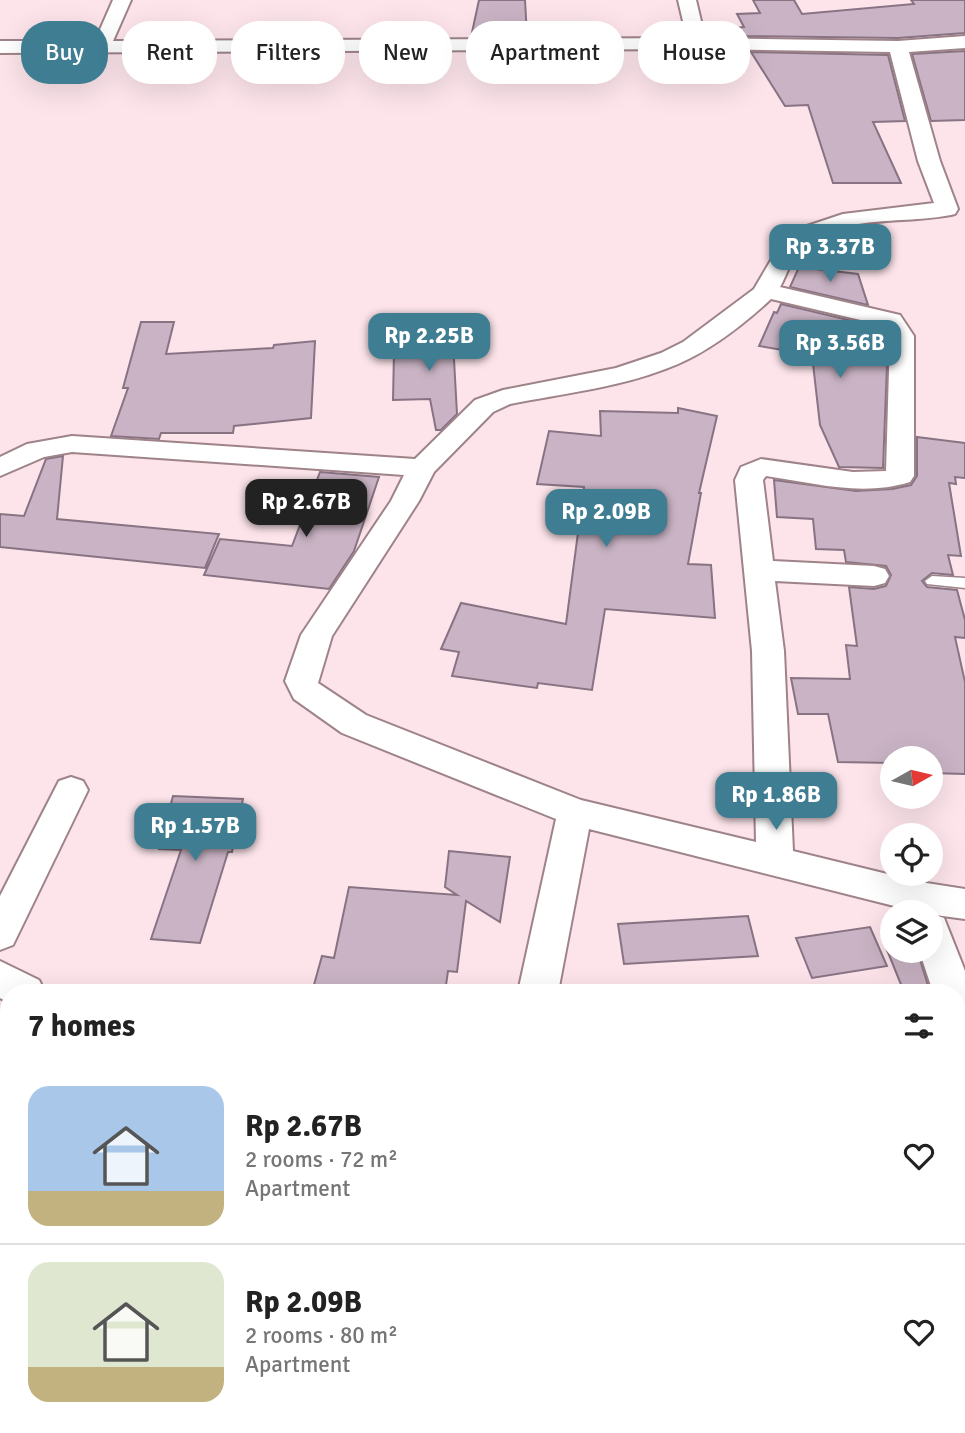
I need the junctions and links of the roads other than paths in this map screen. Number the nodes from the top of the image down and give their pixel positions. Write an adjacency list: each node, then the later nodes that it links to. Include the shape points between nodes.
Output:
1 (122, 0): 4 (street)
2 (687, 0): 3 (street)
3 (691, 21)
4 (108, 31)
5 (965, 42): 11 (street)
6 (638, 43): 10 (street)
7 (750, 44): 11 (street)
8 (0, 47): 9 (street)
9 (21, 47)
10 (108, 47)
11 (898, 47): 12 (street, via 929,161)
12 (956, 212): 13 (street, via 876,215 818,228 793,242)
13 (766, 291): 15 (street, via 693,346 660,363 484,406); 16 (street, via 891,320 898,327 902,336 900,475 890,481 866,481 755,469 749,480)
14 (0, 468): 15 (street, via 37,450 72,444)
15 (422, 468): 21 (street, via 405,502 317,635 301,681 306,691 354,724)
16 (760, 570): 17 (street); 22 (street, via 768,651)
17 (874, 576)
18 (932, 581): 19 (lane)
19 (965, 583)
20 (71, 790): 26 (street)
21 (575, 812): 22 (street); 28 (street)
22 (775, 862): 23 (street)
23 (889, 900)
24 (965, 904): 25 (street)
25 (943, 908)
26 (0, 934)
27 (943, 963): 29 (street)
28 (540, 984)
29 (950, 984)

